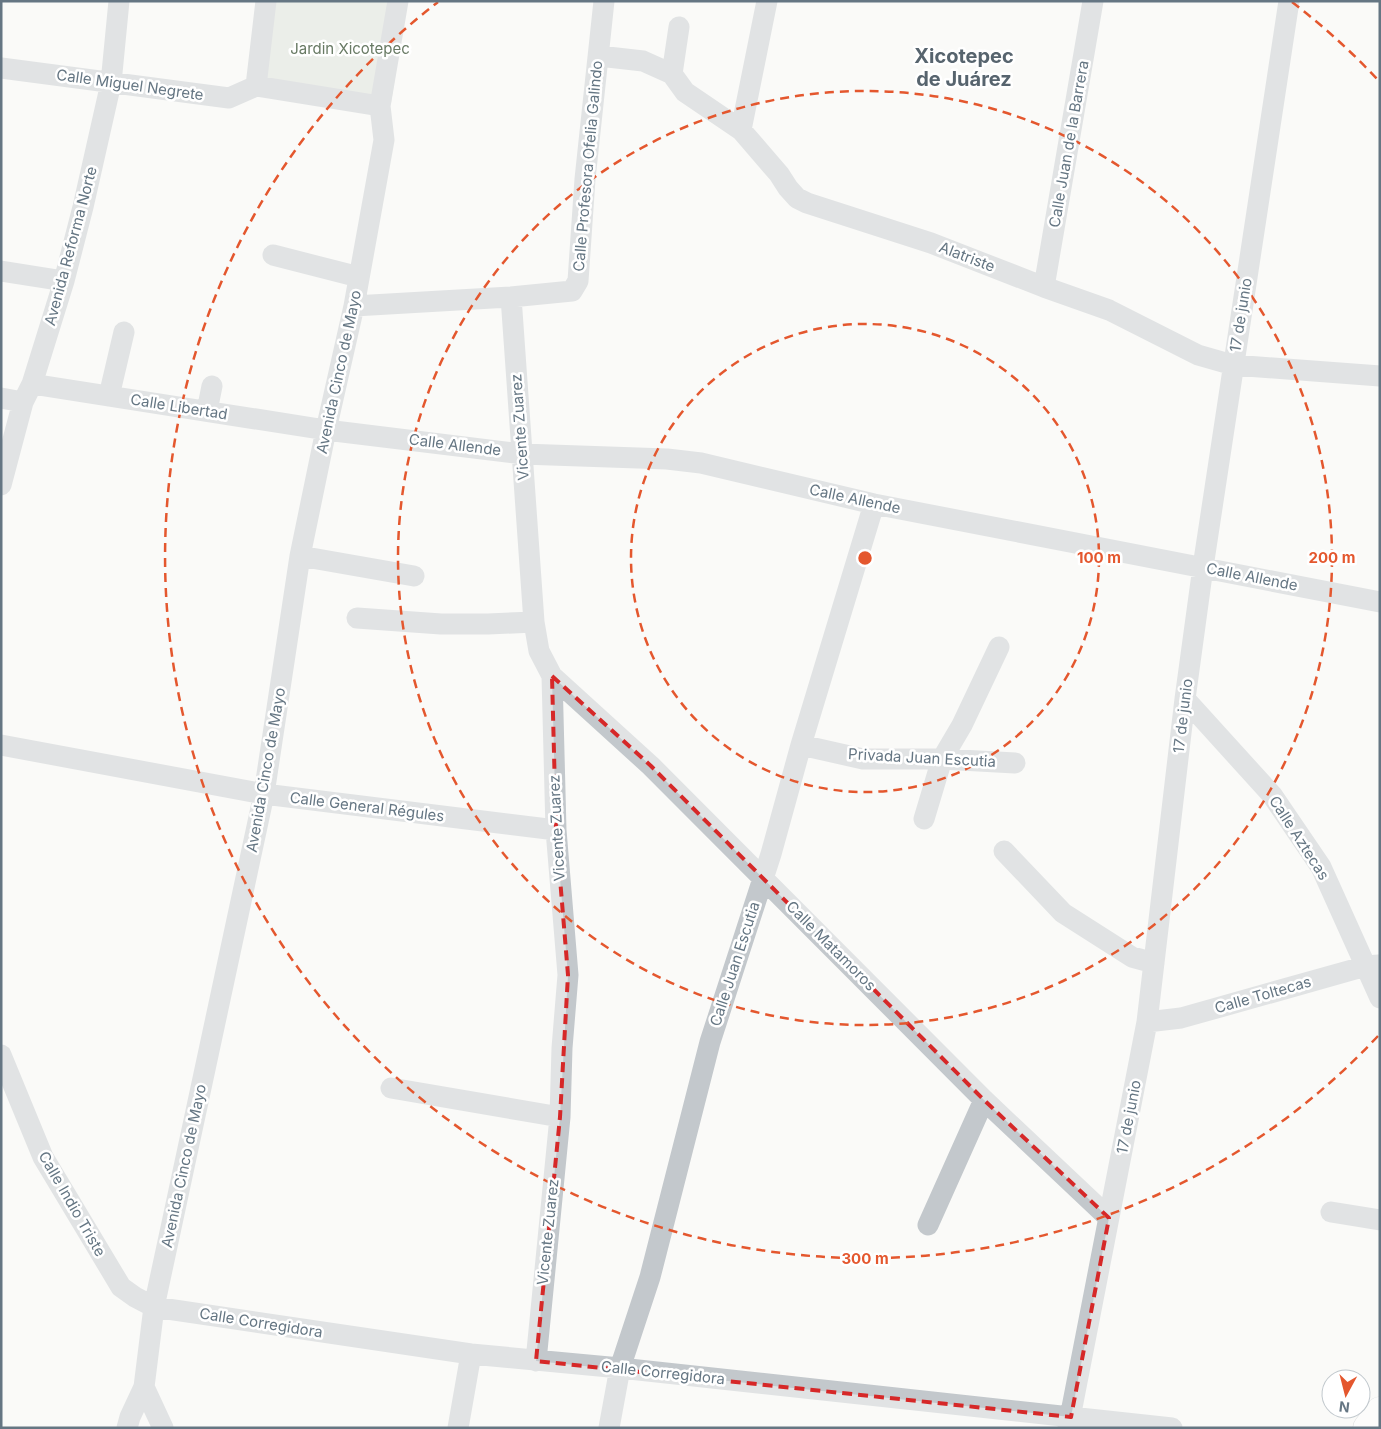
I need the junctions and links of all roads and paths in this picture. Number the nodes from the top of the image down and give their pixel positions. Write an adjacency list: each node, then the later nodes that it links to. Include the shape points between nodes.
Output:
1 (120, 1): 12 (street, Avenida Reforma Norte)
2 (266, 1): 13 (street)
3 (398, 1): 14 (street, Avenida Cinco de Mayo)
4 (604, 1): 9 (street, Calle Profesora Ofelia Galindo)
5 (768, 1): 15 (street)
6 (1093, 1): 20 (street, Calle Juan de la Barrera)
7 (1289, 1): 24 (street, 17 de junio)
8 (679, 27): 11 (street)
9 (599, 56): 11 (street, Alatriste, via 643,60); 21 (street, Calle Profesora Ofelia Galindo, via 585,179 578,281 572,291)
10 (1, 68): 12 (street, Calle Miguel Negrete)
11 (672, 74): 15 (street, Alatriste, via 685,92)
12 (111, 83): 13 (street, Calle Miguel Negrete, via 229,98); 19 (street, Avenida Reforma Norte)
13 (256, 86): 14 (street)
14 (380, 106): 18 (street, Avenida Cinco de Mayo, via 384,140)
15 (741, 130): 20 (street, Alatriste, via 797,198 931,243)
16 (273, 255): 18 (street)
17 (1, 271): 19 (street)
18 (359, 277): 22 (street, Avenida Cinco de Mayo)
19 (64, 281): 27 (street, Avenida Reforma Norte)
20 (1044, 287): 24 (street, Alatriste, via 1109,310 1198,356)
21 (511, 297): 22 (street, Calle Profesora Ofelia Galindo); 33 (street, Vicente Zuarez)
22 (354, 306): 31 (street, Avenida Cinco de Mayo)
23 (124, 332): 28 (street)
24 (1233, 365): 25 (street, Alatriste); 37 (street, 17 de junio)
25 (1380, 376)
26 (212, 386): 30 (street)
27 (27, 393): 28 (street, Calle Libertad); 29 (street, Calle Libertad); 32 (street, Avenida Reforma Norte)
28 (110, 396): 30 (street, Calle Libertad)
29 (1, 398)
30 (207, 411): 31 (street, Calle Libertad)
31 (326, 430): 33 (street, Calle Allende); 36 (street, Avenida Cinco de Mayo)
32 (6, 449): 34 (street, Avenida Reforma Norte)
33 (522, 454): 35 (street, Calle Allende, via 700,463); 41 (street, Vicente Zuarez)
34 (1, 485)
35 (874, 504): 37 (street, Calle Allende); 46 (street, Calle Juan Escutia)
36 (300, 556): 38 (street); 49 (street, Avenida Cinco de Mayo)
37 (1203, 567): 39 (street, Calle Allende); 44 (street, 17 de junio)
38 (414, 576)
39 (1380, 602)
40 (357, 618): 41 (street, via 441,624)
41 (534, 622): 43 (street, Vicente Zuarez, via 539,651)
42 (1000, 647): 47 (street)
43 (552, 676): 51 (street, Vicente Zuarez); 53 (street, Calle Matamoros)
44 (1185, 699): 54 (street, 17 de junio); 55 (street, Calle Aztecas, via 1278,803 1321,867)
45 (1, 745): 49 (street, Calle General Régules)
46 (801, 745): 47 (street, Privada Juan Escutia, via 863,758); 53 (street, Calle Juan Escutia)
47 (942, 759): 48 (street, Privada Juan Escutia); 50 (street)
48 (1015, 763)
49 (264, 794): 51 (street, Calle General Régules); 66 (street, Avenida Cinco de Mayo)
50 (924, 820)
51 (556, 830): 61 (street, Vicente Zuarez, via 568,975)
52 (1004, 851): 54 (street, via 1063,913 1132,957)
53 (763, 877): 60 (street, Calle Matamoros); 69 (street, Calle Juan Escutia, via 710,1042 650,1277)
54 (1154, 963): 57 (street, 17 de junio)
55 (1373, 966): 56 (street, Calle Aztecas); 57 (street, Calle Toltecas, via 1180,1018)
56 (1380, 998)
57 (1147, 1022): 63 (street, 17 de junio)
58 (1, 1055): 66 (street, Calle Indio Triste, via 42,1157 121,1287)
59 (391, 1088): 61 (street)
60 (984, 1100): 63 (street, Calle Matamoros); 65 (street)
61 (560, 1117): 68 (street, Vicente Zuarez)
62 (1331, 1212): 64 (street)
63 (1109, 1218): 72 (street, 17 de junio)
64 (1380, 1220)
65 (928, 1225)
66 (154, 1307): 67 (street, Calle Corregidora); 70 (street, Avenida Cinco de Mayo)
67 (471, 1354): 68 (street, Calle Corregidora); 75 (street)
68 (536, 1361): 69 (street, Calle Corregidora)
69 (620, 1368): 72 (street, Calle Corregidora); 76 (street, Calle Juan Escutia)
70 (144, 1387): 73 (street, Avenida Cinco de Mayo); 74 (street)
71 (1380, 1411): 78 (main road)
72 (1069, 1423): 77 (street, Calle Corregidora)
73 (127, 1428)
74 (164, 1428)
75 (458, 1428)
76 (609, 1428)
77 (1172, 1428)
78 (1367, 1428)

